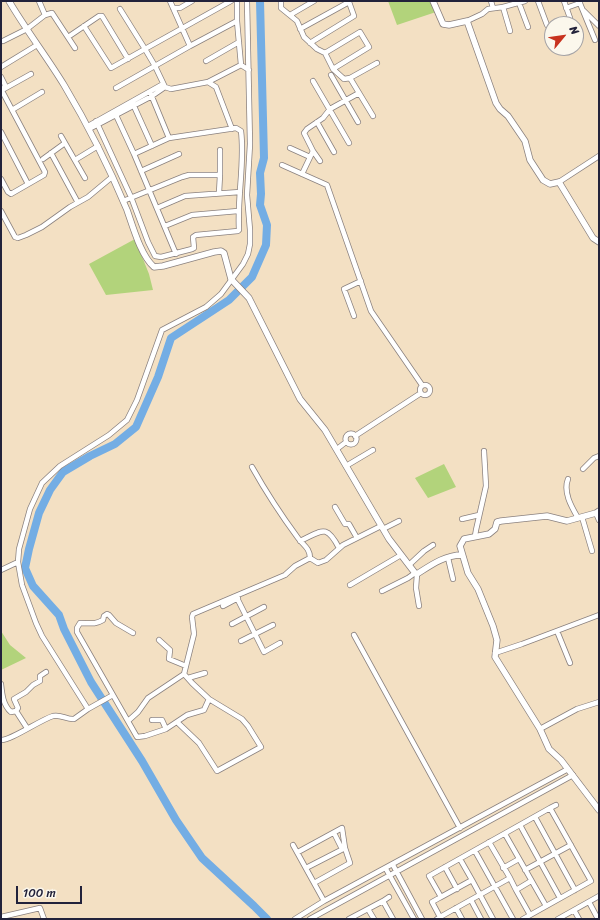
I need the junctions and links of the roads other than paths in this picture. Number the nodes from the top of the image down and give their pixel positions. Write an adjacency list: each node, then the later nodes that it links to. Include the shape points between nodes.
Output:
1 (9, 1): 33 (street)
2 (39, 1): 23 (street)
3 (170, 1): 18 (street)
4 (192, 1): 18 (street, via 180,8)
5 (231, 1): 32 (street)
6 (237, 1): 27 (street)
7 (247, 1): 52 (street)
8 (281, 1): 24 (street, via 281,8)
9 (314, 1): 24 (street)
10 (433, 1): 28 (street, via 445,25)
11 (492, 1): 19 (street)
12 (525, 1): 16 (street)
13 (538, 1): 26 (street)
14 (564, 1): 20 (street)
15 (580, 2): 20 (street); 22 (street)
16 (519, 3): 17 (street); 31 (street)
17 (503, 7): 19 (street); 35 (street)
18 (173, 8): 32 (street)
19 (493, 8): 28 (street)
20 (566, 8): 25 (street)
21 (120, 9): 44 (street)
22 (583, 10): 30 (street); 37 (street)
23 (45, 15): 33 (street); 36 (street, via 53,13)
24 (290, 15): 34 (street, via 297,21)
25 (569, 16)
26 (544, 17)
27 (237, 21): 39 (street); 42 (street)
28 (467, 21): 103 (street, via 498,107 508,116 525,141 530,160 543,180 550,184)
29 (84, 26): 36 (street); 46 (street, via 111,68); 46 (street, via 102,16)
30 (599, 26)
31 (528, 27)
32 (182, 28): 42 (street); 44 (street)
33 (27, 29): 38 (street); 41 (street)
34 (300, 29): 40 (street); 40 (street, via 349,2 354,16)
35 (510, 31)
36 (68, 37): 43 (street)
37 (595, 40)
38 (3, 42)
39 (239, 42): 47 (street); 49 (street)
40 (310, 42): 45 (street)
41 (37, 45): 51 (street); 75 (street)
42 (190, 46): 50 (street)
43 (75, 48)
44 (144, 49): 46 (street); 50 (street)
45 (325, 52): 53 (street); 53 (street, via 360,32 369,46)
46 (128, 59)
47 (206, 60)
48 (377, 63): 57 (street)
49 (241, 65): 52 (street); 59 (street)
50 (155, 66): 60 (street); 61 (street)
51 (1, 67)
52 (248, 69): 117 (street, via 250,144 247,194 250,244 247,258)
53 (333, 70): 57 (street, via 344,79)
54 (31, 74): 62 (street)
55 (331, 75): 66 (street)
56 (1, 77): 62 (street, via 5,85)
57 (350, 78): 64 (street)
58 (313, 81): 68 (street)
59 (208, 82): 60 (street, via 174,89); 76 (street, via 216,87)
60 (164, 85): 65 (street)
61 (116, 88)
62 (2, 90): 69 (street)
63 (42, 92): 69 (street)
64 (359, 93): 66 (street); 71 (street)
65 (151, 94): 67 (street); 79 (street)
66 (345, 100): 68 (street); 74 (street)
67 (133, 104): 70 (street); 83 (street)
68 (330, 109): 73 (street); 81 (street)
69 (12, 110): 104 (street, via 45,172)
70 (115, 113): 72 (street); 89 (street)
71 (373, 116)
72 (97, 122): 75 (street); 108 (street)
73 (317, 122): 86 (street, via 304,133); 87 (street)
74 (358, 122)
75 (88, 127): 82 (street)
76 (232, 129): 79 (street); 106 (street, via 238,128 241,132)
77 (1, 132): 104 (street)
78 (61, 136): 80 (street)
79 (169, 138): 83 (street)
80 (65, 143): 88 (street); 94 (street)
81 (350, 143)
82 (98, 146): 94 (street); 100 (street)
83 (152, 146): 89 (street)
84 (290, 148): 92 (street)
85 (220, 150): 99 (street)
86 (313, 151): 92 (street); 95 (street)
87 (334, 152)
88 (51, 154): 93 (street); 109 (street)
89 (134, 154): 97 (street)
90 (179, 154): 97 (street)
91 (599, 156): 103 (street)
92 (310, 158): 98 (street)
93 (43, 159)
94 (75, 160): 101 (street)
95 (320, 162)
96 (282, 165): 98 (street)
97 (141, 171): 105 (street)
98 (302, 174): 118 (street, via 327,186)
99 (220, 175): 105 (street, via 182,177); 107 (street)
100 (112, 177): 110 (street); 112 (street, via 88,197 42,227 20,237 16,237)
101 (85, 178)
102 (1, 179): 104 (street, via 10,194)
103 (559, 182): 115 (street)
104 (28, 184)
105 (148, 190): 108 (street); 111 (street)
106 (240, 192): 107 (street); 113 (street)
107 (218, 193): 111 (street, via 185,196)
108 (130, 197): 110 (street); 116 (street, via 155,256)
109 (77, 201)
110 (123, 201): 117 (street, via 148,260 154,267 220,251 226,255)
111 (157, 208): 114 (street)
112 (1, 211)
113 (238, 211): 114 (street, via 192,215); 116 (street, via 238,231 195,235 193,249)
114 (165, 226): 116 (street)
115 (599, 242)
116 (176, 254)
117 (232, 279): 122 (street, via 249,297 300,399 318,419); 148 (street, via 212,303 160,332 137,400 127,420 109,435 60,466 42,484 25,524)
118 (361, 281): 119 (street, via 344,289); 120 (street, via 371,311)
119 (354, 316)
120 (422, 385): 121 (street); 121 (street, via 427,385 430,389 429,393)
121 (421, 393): 122 (street, via 355,436 347,435 346,442)
122 (336, 449): 126 (street)
123 (373, 450): 126 (street)
124 (484, 451): 132 (street, via 486,486)
125 (599, 456): 128 (street)
126 (346, 466): 137 (street)
127 (252, 467): 140 (street, via 272,502)
128 (583, 469)
129 (568, 479): 133 (street, via 566,491)
130 (335, 507): 139 (street)
131 (597, 512): 133 (street); 136 (street)
132 (479, 515): 134 (street); 138 (street)
133 (580, 517): 138 (street, via 565,521 547,516 505,520 498,522 489,534); 143 (street)
134 (462, 519)
135 (399, 520): 137 (street)
136 (599, 520)
137 (382, 527): 139 (street); 144 (street)
138 (475, 536): 145 (street, via 462,541)
139 (357, 538): 142 (street)
140 (300, 541): 142 (street, via 325,531 332,536); 146 (street, via 309,550)
141 (433, 545): 149 (street)
142 (339, 548): 146 (street, via 326,560 316,562)
143 (592, 551)
144 (400, 555): 149 (street); 153 (street)
145 (462, 555): 147 (street); 171 (street, via 493,626 497,640)
146 (310, 558): 156 (street, via 285,575)
147 (448, 558): 151 (street); 152 (street)
148 (18, 562): 150 (street); 181 (street, via 22,584 42,636)
149 (409, 565): 151 (street)
150 (1, 570)
151 (416, 573): 155 (street); 158 (street)
152 (452, 579)
153 (350, 585)
154 (256, 589): 156 (street)
155 (382, 591)
156 (236, 597): 157 (street); 161 (street); 173 (street, via 193,615 194,634)
157 (223, 606)
158 (419, 606)
159 (264, 607): 161 (street)
160 (599, 615): 164 (street)
161 (246, 616): 162 (street); 166 (street)
162 (232, 624)
163 (273, 625): 166 (street)
164 (557, 631): 171 (street); 172 (street)
165 (133, 633): 178 (street, via 116,624 108,614 95,625 80,623 77,628)
166 (255, 634): 169 (street); 170 (street, via 264,652)
167 (354, 635): 197 (street)
168 (159, 640): 173 (street, via 170,649 169,659)
169 (241, 641)
170 (280, 643)
171 (495, 653): 188 (street, via 495,657)
172 (570, 663)
173 (186, 666): 176 (street)
174 (46, 672): 182 (street, via 40,676 40,681 14,699 18,708)
175 (205, 673): 176 (street)
176 (186, 676): 179 (street); 184 (street, via 148,698)
177 (1, 684): 182 (street, via 7,708 11,712)
178 (111, 697): 181 (street); 184 (street)
179 (209, 699): 185 (street, via 204,710 187,715); 185 (street, via 242,719 261,747 216,771 199,743)
180 (599, 702): 188 (street, via 577,709)
181 (88, 709): 186 (street, via 74,720 57,716)
182 (16, 711): 186 (street)
183 (152, 720): 187 (street, via 162,720)
184 (128, 721): 187 (street, via 137,737)
185 (177, 722): 187 (street)
186 (27, 728): 189 (street)
187 (166, 729)
188 (540, 729): 190 (street, via 549,749)
189 (1, 740)
190 (568, 769): 191 (street); 197 (street)
191 (573, 775): 194 (street); 199 (street)
192 (556, 805): 193 (street)
193 (550, 808): 195 (street); 203 (street)
194 (599, 810)
195 (535, 817): 196 (street); 207 (street)
196 (520, 825): 200 (street); 210 (street)
197 (462, 827): 199 (street); 211 (street)
198 (334, 833): 204 (street); 204 (street, via 342,828); 206 (street)
199 (468, 833): 217 (street)
200 (505, 834): 201 (street); 209 (street)
201 (489, 842): 205 (street); 214 (street)
202 (293, 845): 206 (street)
203 (570, 845): 207 (street); 226 (street, via 591,881)
204 (343, 848): 213 (street); 222 (street, via 350,863)
205 (475, 851): 208 (street); 223 (street)
206 (298, 852): 213 (street)
207 (555, 853): 210 (street); 226 (street)
208 (460, 859): 212 (street); 220 (street)
209 (519, 859): 214 (street); 216 (street)
210 (540, 862): 216 (street); 231 (street)
211 (393, 865): 215 (street); 217 (street)
212 (445, 867): 224 (street); 230 (street, via 430,876)
213 (306, 868): 222 (street)
214 (504, 868): 219 (street)
215 (386, 869): 218 (street); 233 (street)
216 (525, 870): 221 (street)
217 (397, 872): 218 (street); 250 (street)
218 (390, 876): 246 (street); 249 (street)
219 (510, 878): 223 (street); 225 (street)
220 (472, 880): 224 (street); 227 (street)
221 (532, 881): 225 (street); 236 (street)
222 (314, 883): 233 (street)
223 (495, 887): 227 (street); 254 (street)
224 (457, 888): 230 (street)
225 (516, 890): 240 (street)
226 (576, 890): 231 (street)
227 (480, 895): 232 (street); 253 (street)
228 (599, 896): 235 (street)
229 (389, 897): 234 (street)
230 (441, 897): 243 (street, via 432,902)
231 (560, 898): 236 (street)
232 (471, 900): 237 (street); 252 (street)
233 (324, 901): 245 (street)
234 (383, 901): 238 (street); 248 (street)
235 (589, 902): 239 (street); 258 (street)
236 (546, 906): 240 (street)
237 (456, 908): 243 (street); 251 (street)
238 (368, 909): 242 (street); 247 (street)
239 (574, 910): 256 (street); 257 (street)
240 (530, 915): 255 (street)
241 (1, 917): 244 (street, via 40,908)
242 (352, 918)
243 (440, 918)
244 (44, 919)
245 (295, 919)
246 (310, 919)
247 (374, 919)
248 (393, 919)
249 (414, 919)
250 (422, 919)
251 (462, 919)
252 (481, 919)
253 (493, 919)
254 (513, 919)
255 (523, 919)
256 (558, 919)
257 (579, 919)
258 (598, 919)

